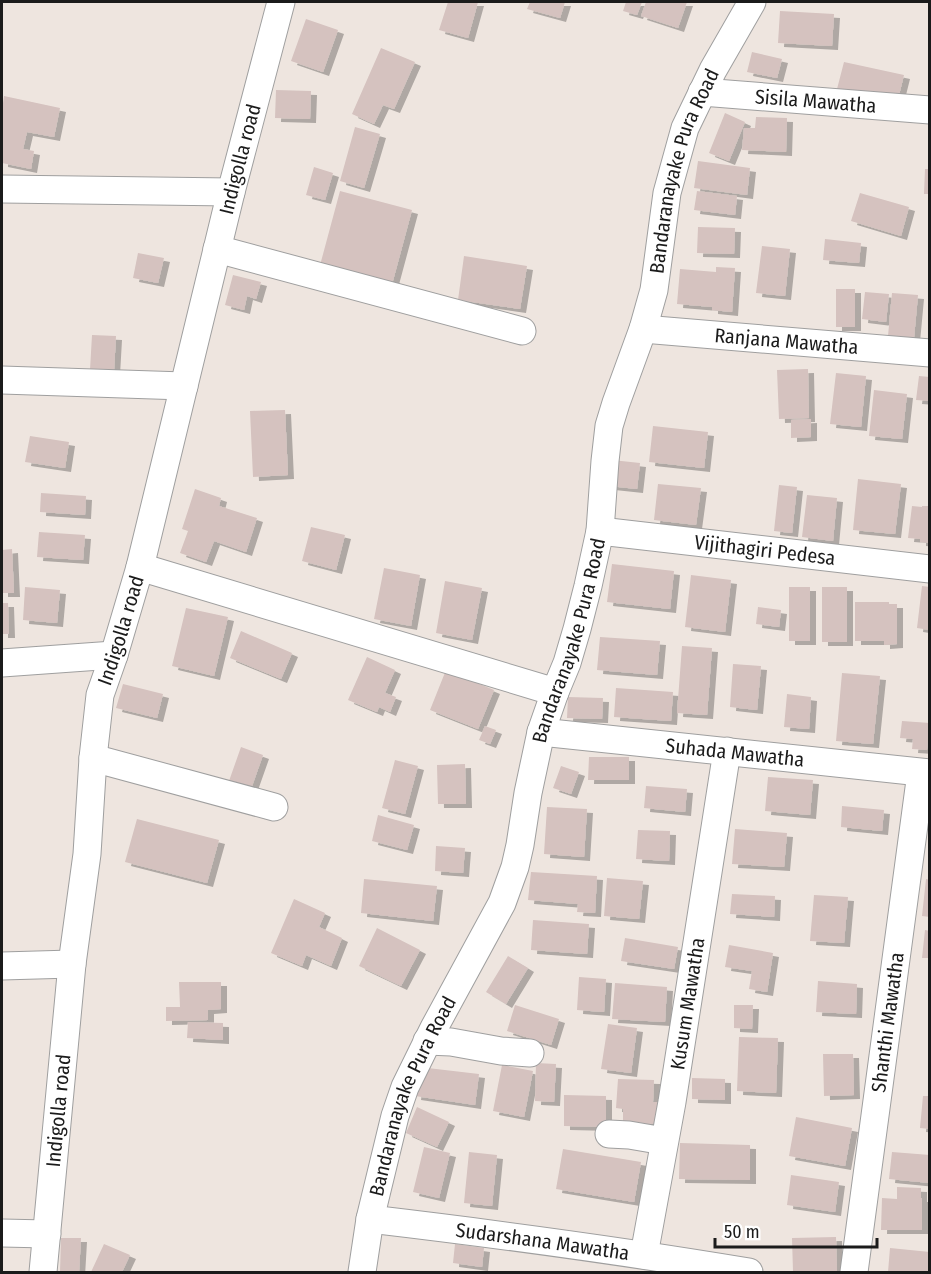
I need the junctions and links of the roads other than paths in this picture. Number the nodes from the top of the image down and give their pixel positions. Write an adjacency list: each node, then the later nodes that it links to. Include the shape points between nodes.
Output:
1 (281, 2): 6 (street, Indigolla road)
2 (752, 2): 3 (street, Bandaranayake Pura Road)
3 (702, 92): 4 (street, Sisila Mawatha); 8 (street, Bandaranayake Pura Road, via 685,128 667,193 654,290)
4 (930, 110)
5 (2, 189): 6 (street)
6 (231, 192): 7 (street, Indigolla road)
7 (217, 249): 9 (street); 12 (street, Indigolla road)
8 (643, 329): 10 (street, Ranjana Mawatha); 13 (street, Bandaranayake Pura Road, via 609,426)
9 (522, 330)
10 (930, 352)
11 (2, 380): 12 (street)
12 (184, 386): 14 (street, Indigolla road)
13 (600, 531): 15 (street, Vijithagiri Pedesa); 18 (street, Bandaranayake Pura Road, via 577,629)
14 (140, 567): 16 (street, Indigolla road); 18 (street)
15 (930, 568)
16 (114, 655): 17 (street); 21 (street, Indigolla road, via 100,695)
17 (2, 663)
18 (555, 692): 19 (street, Bandaranayake Pura Road)
19 (541, 732): 20 (street, Suhada Mawatha); 26 (street, Bandaranayake Pura Road, via 510,884)
20 (727, 751): 22 (street, Suhada Mawatha); 29 (street, Kusum Mawatha)
21 (93, 758): 23 (street); 24 (street, Indigolla road, via 87,854)
22 (925, 773): 37 (street, Shanthi Mawatha)
23 (274, 807)
24 (72, 964): 25 (street); 32 (street, Indigolla road)
25 (2, 966)
26 (427, 1041): 27 (street); 30 (street, Bandaranayake Pura Road, via 395,1116)
27 (530, 1053)
28 (609, 1134): 29 (street)
29 (664, 1141): 33 (street, Kusum Mawatha)
30 (370, 1219): 33 (street, Sudarshana Mawatha); 35 (street, Bandaranayake Pura Road)
31 (2, 1233): 32 (street)
32 (47, 1234): 34 (street, Indigolla road)
33 (644, 1255): 36 (street, Sudarshana Mawatha)
34 (43, 1272)
35 (362, 1272)
36 (749, 1272)
37 (854, 1272)

